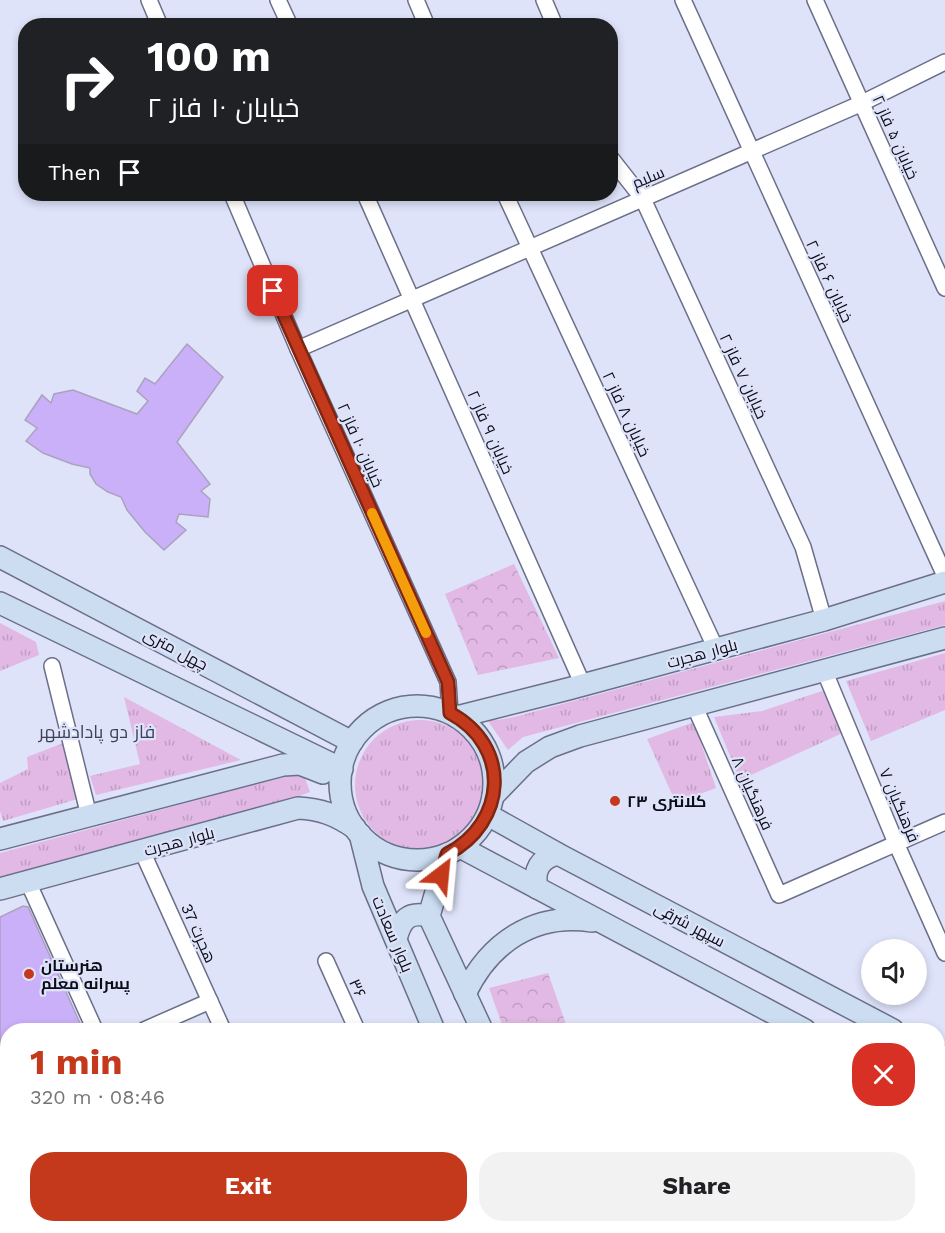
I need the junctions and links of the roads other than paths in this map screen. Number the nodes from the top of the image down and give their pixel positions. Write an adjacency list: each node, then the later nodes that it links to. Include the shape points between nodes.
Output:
1 (149, 0): 7 (street)
2 (278, 0): 8 (street)
3 (416, 0): 9 (street)
4 (544, 0): 10 (street)
5 (683, 0): 13 (street, خیابان ۶ فاز ۲)
6 (815, 0): 12 (street, خیابان ۵ فاز ۲)
7 (157, 18)
8 (286, 18)
9 (424, 18)
10 (552, 18)
11 (945, 62): 12 (street, سلیم)
12 (860, 104): 13 (street, سلیم); 20 (street, خیابان ۵ فاز ۲)
13 (751, 152): 15 (street, سلیم); 24 (street, خیابان ۶ فاز ۲)
14 (618, 167): 15 (street, خیابان ۷ فاز ۲)
15 (643, 199): 19 (street, سلیم); 27 (street, خیابان ۷ فاز ۲, via 803,547)
16 (235, 201): 22 (street, خیابان ۱۰ فاز ۲)
17 (368, 201): 21 (street, خیابان ۹ فاز ۲)
18 (508, 201): 19 (street, خیابان ۸ فاز ۲)
19 (530, 247): 21 (street, سلیم); 29 (street, خیابان ۸ فاز ۲)
20 (945, 288)
21 (412, 298): 22 (street, سلیم); 32 (street, خیابان ۹ فاز ۲)
22 (298, 349): 34 (street, خیابان ۱۰ فاز ۲, via 448,682)
23 (0, 557): 35 (main road, چهل متری)
24 (945, 576)
25 (945, 582): 27 (main road, بلوار هجرت)
26 (0, 603): 36 (main road)
27 (824, 620): 29 (main road, بلوار هجرت)
28 (945, 638): 31 (main road)
29 (716, 649): 32 (main road, بلوار هجرت)
30 (52, 666): 38 (street)
31 (824, 670): 33 (main road); 42 (street, فرهنگیان ۷)
32 (583, 685): 34 (main road, بلوار هجرت)
33 (694, 705): 37 (main road, via 550,747 526,762); 42 (street, فرهنگیان ۸, via 779,895)
34 (453, 715): 35 (main road, via 428,707 406,707 385,713 366,725); 37 (main road, via 477,735 491,759)
35 (352, 742): 36 (main road)
36 (341, 774): 38 (main road, via 300,764 283,765); 40 (main road, via 344,805)
37 (491, 805): 43 (main road, via 476,833); 45 (main road, سپهر شرقی)
38 (89, 816): 41 (main road)
39 (945, 822): 42 (street)
40 (358, 831): 43 (main road, via 375,847 401,857 429,859); 44 (main road, بلوار هجرت, via 336,815 298,808); 51 (main road, بلوار سعادت, via 373,886)
41 (0, 839)
42 (896, 843): 52 (street, فرهنگیان ۷)
43 (453, 850): 47 (main road); 49 (main road)
44 (142, 851): 46 (main road, بلوار هجرت); 55 (street, هجرت 37)
45 (558, 854): 47 (main road, via 549,856 536,870); 63 (main road, سپهر شرقی)
46 (28, 882): 48 (main road, بلوار هجرت); 56 (street)
47 (537, 888): 50 (main road)
48 (0, 889)
49 (429, 916): 51 (main road, via 410,916 400,924); 54 (main road)
50 (600, 922): 54 (main road, via 563,920 519,933 484,962); 62 (main road)
51 (396, 939): 60 (main road, بلوار سعادت)
52 (945, 953)
53 (326, 961): 59 (street, ۳۶)
54 (465, 994): 61 (main road)
55 (210, 1001): 57 (street); 58 (street, هجرت 37)
56 (92, 1023)
57 (160, 1023)
58 (220, 1023)
59 (354, 1023)
60 (431, 1023)
61 (479, 1023)
62 (792, 1023)
63 (880, 1023)

